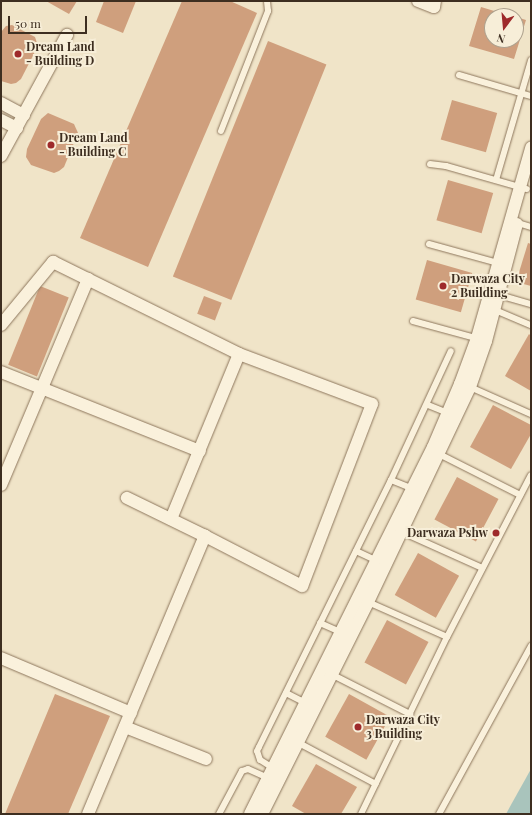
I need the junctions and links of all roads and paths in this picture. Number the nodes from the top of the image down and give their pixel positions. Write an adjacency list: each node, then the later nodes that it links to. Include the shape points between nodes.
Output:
1 (267, 1): 13 (lane, via 268,11)
2 (418, 1): 3 (street, via 434,7)
3 (435, 1)
4 (67, 35): 10 (street)
5 (531, 60): 7 (lane)
6 (458, 75): 7 (lane)
7 (521, 93): 8 (lane); 18 (lane)
8 (531, 96)
9 (1, 103): 10 (street)
10 (24, 115): 12 (street)
11 (1, 120): 12 (street)
12 (17, 128): 15 (street)
13 (221, 131)
14 (531, 148): 19 (street)
15 (1, 156)
16 (430, 164): 18 (lane)
17 (531, 176): 19 (street)
18 (496, 180): 19 (lane)
19 (523, 188): 20 (street); 23 (street)
20 (518, 223): 21 (lane); 25 (street)
21 (531, 227)
22 (429, 244): 23 (lane)
23 (498, 263): 31 (street)
24 (88, 278): 29 (street, via 53,262); 33 (street); 35 (street)
25 (499, 295): 26 (lane); 27 (street)
26 (531, 304)
27 (495, 310): 30 (lane); 31 (street)
28 (413, 320): 31 (lane)
29 (1, 325)
30 (531, 325)
31 (482, 340): 36 (street); 38 (street)
32 (451, 351): 37 (lane)
33 (239, 354): 40 (street); 50 (street, via 372,404 302,586)
34 (1, 372): 35 (street)
35 (42, 387): 40 (street); 44 (street)
36 (470, 387): 39 (lane); 41 (street)
37 (428, 405): 38 (lane); 43 (lane)
38 (448, 413): 45 (street)
39 (531, 414)
40 (200, 451): 48 (street)
41 (439, 454): 46 (lane); 49 (street)
42 (531, 475): 46 (lane)
43 (391, 480): 45 (lane); 51 (lane)
44 (1, 485)
45 (413, 489): 52 (street)
46 (520, 495): 53 (lane)
47 (127, 498): 48 (street)
48 (171, 519): 50 (street)
49 (402, 532): 53 (lane); 54 (street)
50 (205, 536): 63 (street)
51 (356, 551): 52 (lane); 55 (lane)
52 (377, 561): 56 (street)
53 (482, 568): 57 (lane)
54 (368, 602): 57 (lane); 60 (street)
55 (320, 623): 56 (lane); 61 (lane)
56 (342, 633): 62 (street)
57 (447, 637): 64 (lane)
58 (531, 646): 75 (lane)
59 (1, 658): 63 (street)
60 (331, 674): 64 (lane); 66 (street)
61 (286, 692): 62 (lane); 68 (lane, via 257,751 260,760)
62 (306, 703): 68 (street)
63 (131, 713): 65 (street)
64 (410, 714): 69 (lane)
65 (125, 727): 67 (street); 70 (street)
66 (297, 742): 69 (lane); 73 (street)
67 (206, 759)
68 (271, 773): 71 (lane, via 248,769 242,771); 72 (street)
69 (376, 784): 74 (lane)
70 (88, 814)
71 (219, 814)
72 (250, 814)
73 (262, 814)
74 (361, 814)
75 (439, 814)

